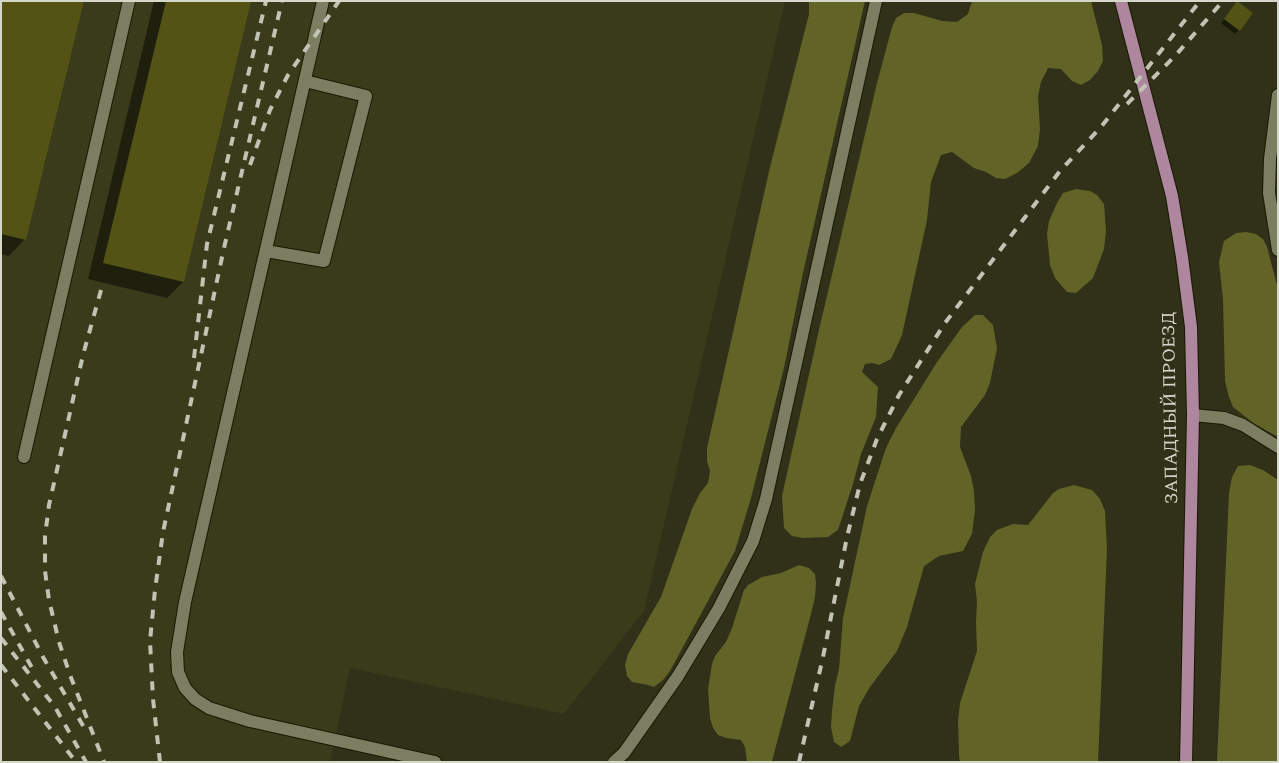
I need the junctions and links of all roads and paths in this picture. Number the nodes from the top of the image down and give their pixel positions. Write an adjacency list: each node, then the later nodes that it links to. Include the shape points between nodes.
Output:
1 (129, 1): 11 (lane)
2 (323, 1): 5 (lane)
3 (876, 1): 13 (lane, via 766,499 753,541 719,608 678,676 624,753)
4 (1121, 1): 9 (main road, ЗАПАДНЫЙ ПРОЕЗД, via 1175,213 1191,327)
5 (305, 81): 8 (lane); 8 (lane, via 366,96 324,261)
6 (1278, 95): 7 (lane, via 1269,193)
7 (1278, 250)
8 (266, 251): 12 (lane, via 185,602 176,652 178,672 185,688 209,708 250,722)
9 (1194, 415): 10 (lane, via 1224,418 1243,425); 14 (main road, ЗАПАДНЫЙ ПРОЕЗД)
10 (1278, 447)
11 (24, 457)
12 (436, 762)
13 (614, 762)
14 (1186, 762)

